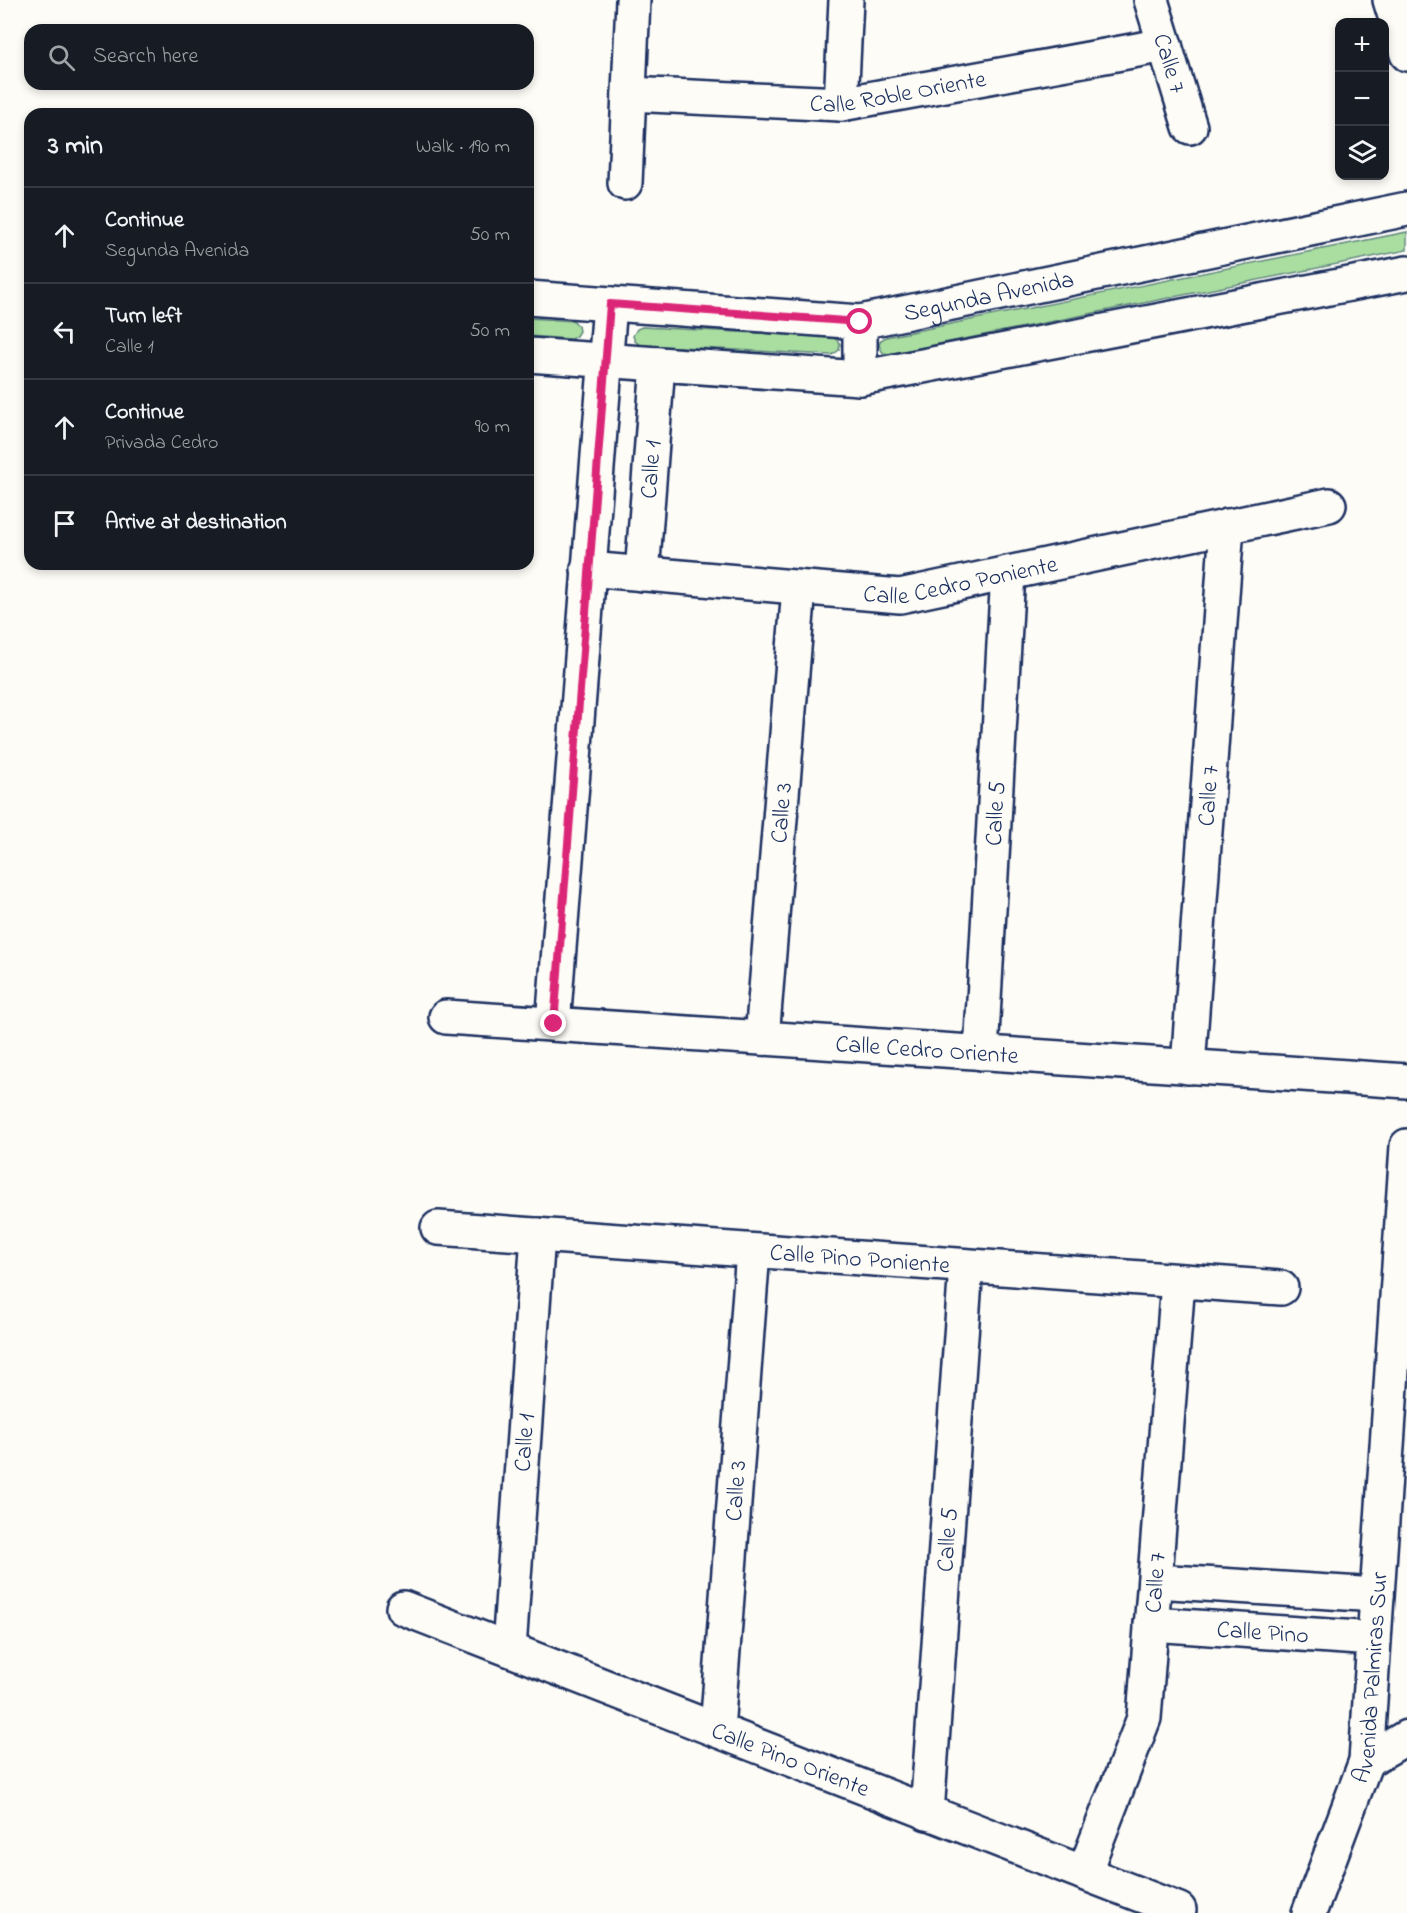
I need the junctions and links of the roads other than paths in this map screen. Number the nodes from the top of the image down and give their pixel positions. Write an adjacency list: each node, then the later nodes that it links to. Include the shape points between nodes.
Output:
1 (633, 0): 7 (street)
2 (846, 0): 8 (street)
3 (1151, 0): 5 (street, Calle 7)
4 (1390, 0): 6 (street)
5 (1165, 45): 8 (street, Calle Roble Oriente); 9 (street, Calle 7)
6 (1407, 54)
7 (629, 94): 8 (street, Calle Roble Oriente); 10 (street)
8 (841, 104)
9 (1190, 127)
10 (625, 183)
11 (1407, 208): 15 (street, Segunda Avenida)
12 (1407, 273): 19 (street)
13 (534, 298): 14 (street, Segunda Avenida)
14 (610, 304): 15 (street, Segunda Avenida); 17 (street)
15 (860, 322): 19 (street)
16 (534, 355): 17 (street)
17 (606, 361): 18 (street); 22 (street)
18 (658, 364): 19 (street); 24 (street, Calle 1)
19 (860, 378)
20 (1329, 505): 21 (street, Calle Cedro Poniente)
21 (1227, 526): 23 (street, Calle Cedro Poniente); 30 (street, Calle 7)
22 (588, 569): 24 (street, Calle Cedro Poniente); 27 (street)
23 (1008, 573): 25 (street, Calle Cedro Poniente, via 900,596); 29 (street, Calle 5)
24 (642, 574): 25 (street, Calle Cedro Poniente)
25 (799, 588): 28 (street, Calle 3)
26 (446, 1017): 27 (street, Calle Cedro Oriente)
27 (554, 1024): 28 (street, Calle Cedro Oriente)
28 (762, 1038): 29 (street, Calle Cedro Oriente)
29 (981, 1053): 30 (street, Calle Cedro Oriente)
30 (1188, 1067): 31 (street, Calle Cedro Oriente)
31 (1407, 1081)
32 (1407, 1146): 40 (street, Avenida Palmiras Sur)
33 (438, 1228): 34 (street, Calle Pino Poniente)
34 (538, 1235): 35 (street, Calle Pino Poniente); 44 (street, Calle 1)
35 (753, 1251): 36 (street, Calle Pino Poniente); 45 (street, Calle 3)
36 (966, 1266): 37 (street, Calle Pino Poniente); 48 (street, Calle 5)
37 (1178, 1281): 38 (street, Calle Pino Poniente); 39 (street, Calle 7)
38 (1281, 1288)
39 (1155, 1581): 40 (street, Calle Pino); 42 (street, Calle 7)
40 (1377, 1595): 43 (street, Avenida Palmiras Sur)
41 (403, 1608): 44 (street, Calle Pino Oriente)
42 (1151, 1624): 43 (street, Calle Pino); 49 (street, Calle 7, via 1144,1718)
43 (1374, 1639): 47 (street, Avenida Palmiras Sur)
44 (509, 1649): 45 (street, Calle Pino Oriente)
45 (717, 1730): 48 (street, Calle Pino Oriente)
46 (1407, 1737): 47 (street)
47 (1366, 1761): 51 (street, Avenida Palmiras Sur)
48 (927, 1813): 49 (street, Calle Pino Oriente)
49 (1084, 1873): 50 (street, Calle Pino Oriente)
50 (1179, 1910)
51 (1309, 1913)

